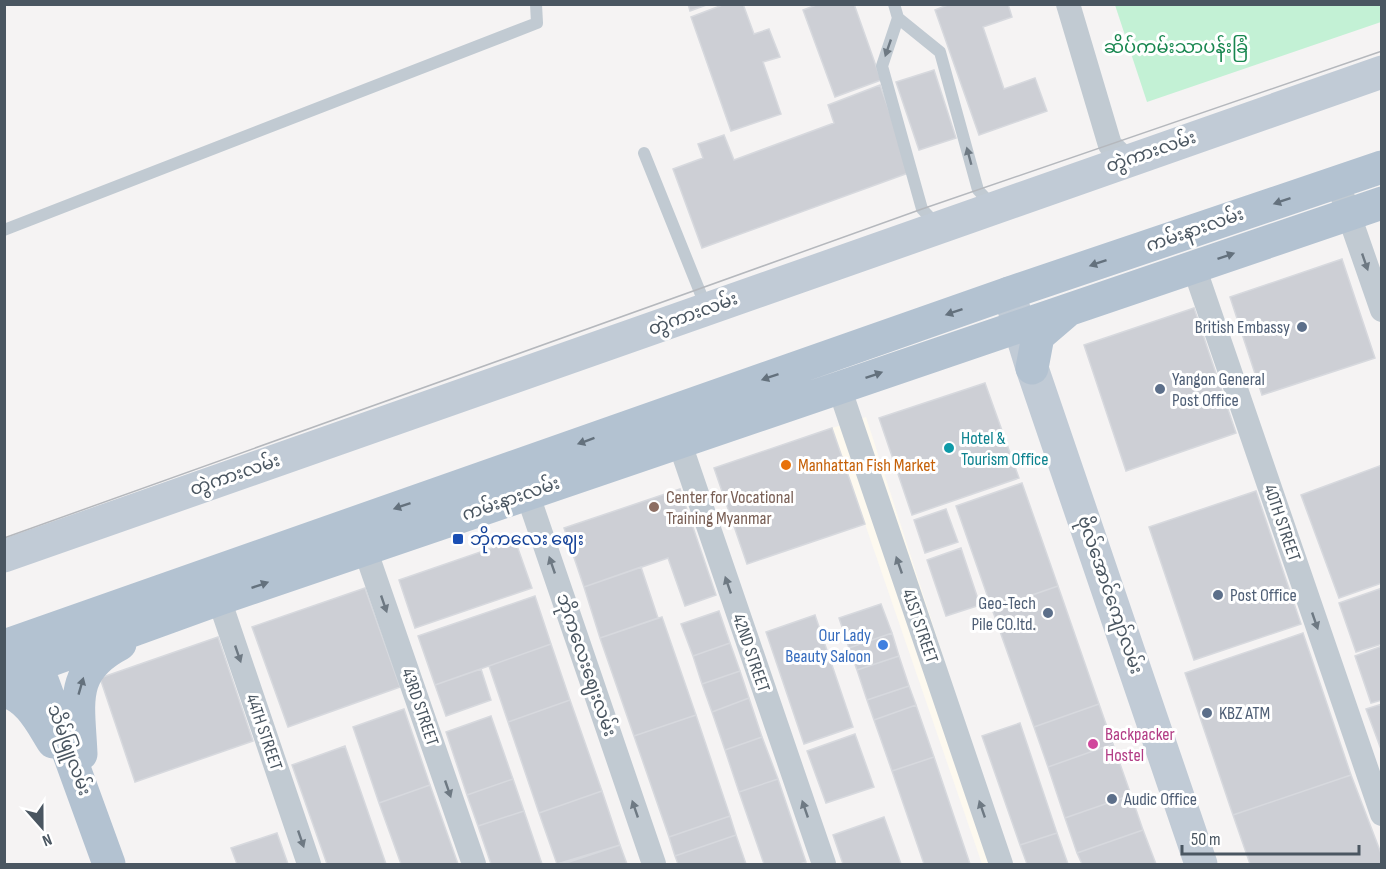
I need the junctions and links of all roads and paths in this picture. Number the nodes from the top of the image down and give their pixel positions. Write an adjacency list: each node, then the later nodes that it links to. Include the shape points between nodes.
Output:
1 (536, 4): 14 (lane, via 537,22)
2 (894, 4): 4 (lane)
3 (1068, 4): 7 (street, via 1110,145)
4 (898, 18): 11 (lane, one-way to 4, via 978,190 940,52); 13 (lane, one-way to 13, via 882,66 922,209)
5 (1382, 72): 7 (main road, တွဲကားလမ်း)
6 (644, 153): 17 (lane)
7 (1127, 161): 11 (main road, တွဲကားလမ်း)
8 (1382, 167): 9 (main road, ကမ်းနားလမ်း)
9 (1338, 182): 12 (street); 16 (main road, ကမ်းနားလမ်း, one-way to 16)
10 (1382, 203): 12 (main road, ကမ်းနားလမ်း)
11 (994, 207): 13 (main road, တွဲကားလမ်း)
12 (1349, 214): 15 (main road, ကမ်းနားလမ်း, one-way to 12); 19 (street, one-way to 19)
13 (939, 227): 17 (main road, တွဲကားလမ်း)
14 (4, 230)
15 (1194, 267): 18 (main road, ကမ်းနားလမ်း); 34 (street, 40TH STREET, one-way to 34)
16 (1009, 293): 20 (main road); 25 (main road, ကမ်းနားလမ်း, one-way to 25)
17 (707, 309): 27 (main road, တွဲကားလမ်း)
18 (1071, 309): 20 (main road, ကမ်းနားလမ်း); 22 (main road, via 1038,336)
19 (1382, 310)
20 (1020, 326): 21 (main road, ကမ်းနားလမ်း); 22 (main road, ဗိုလ်အောင်ကျော်လမ်း)
21 (971, 342): 22 (main road, via 1009,346); 23 (main road, ကမ်းနားလမ်း, one-way to 21)
22 (1032, 368): 41 (main road, ဗိုလ်အောင်ကျော်လမ်း)
23 (839, 387): 24 (main road, ကမ်းနားလမ်း); 40 (street, 41ST STREET, one-way to 23)
24 (679, 441): 25 (main road, ကမ်းနားလမ်း); 39 (street, 42ND STREET, one-way to 24)
25 (523, 480): 26 (main road, ကမ်းနားလမ်း); 30 (main road, ကမ်းနားလမ်း, one-way to 30); 38 (street, ဘိုကလေးဈေးလမ်း, one-way to 25)
26 (365, 549): 28 (main road, ကမ်းနားလမ်း, one-way to 26); 37 (street, 43RD STREET, one-way to 37)
27 (4, 556)
28 (219, 599): 29 (main road, ကမ်းနားလမ်း); 36 (street, 44TH STREET, one-way to 36)
29 (185, 611): 30 (main road, ကမ်းနားလမ်း); 33 (main road, one-way to 29, via 78,694 86,669 108,651)
30 (23, 649): 31 (main road, ကမ်းနားလမ်း); 33 (main road, သိမ်ဖြူလမ်း)
31 (4, 677)
32 (4, 691): 33 (main road, via 16,694 31,708)
33 (83, 786): 35 (main road, သိမ်ဖြူလမ်း)
34 (1382, 814)
35 (109, 864)
36 (309, 864)
37 (474, 864)
38 (654, 864)
39 (824, 864)
40 (1001, 864)
41 (1201, 864)

